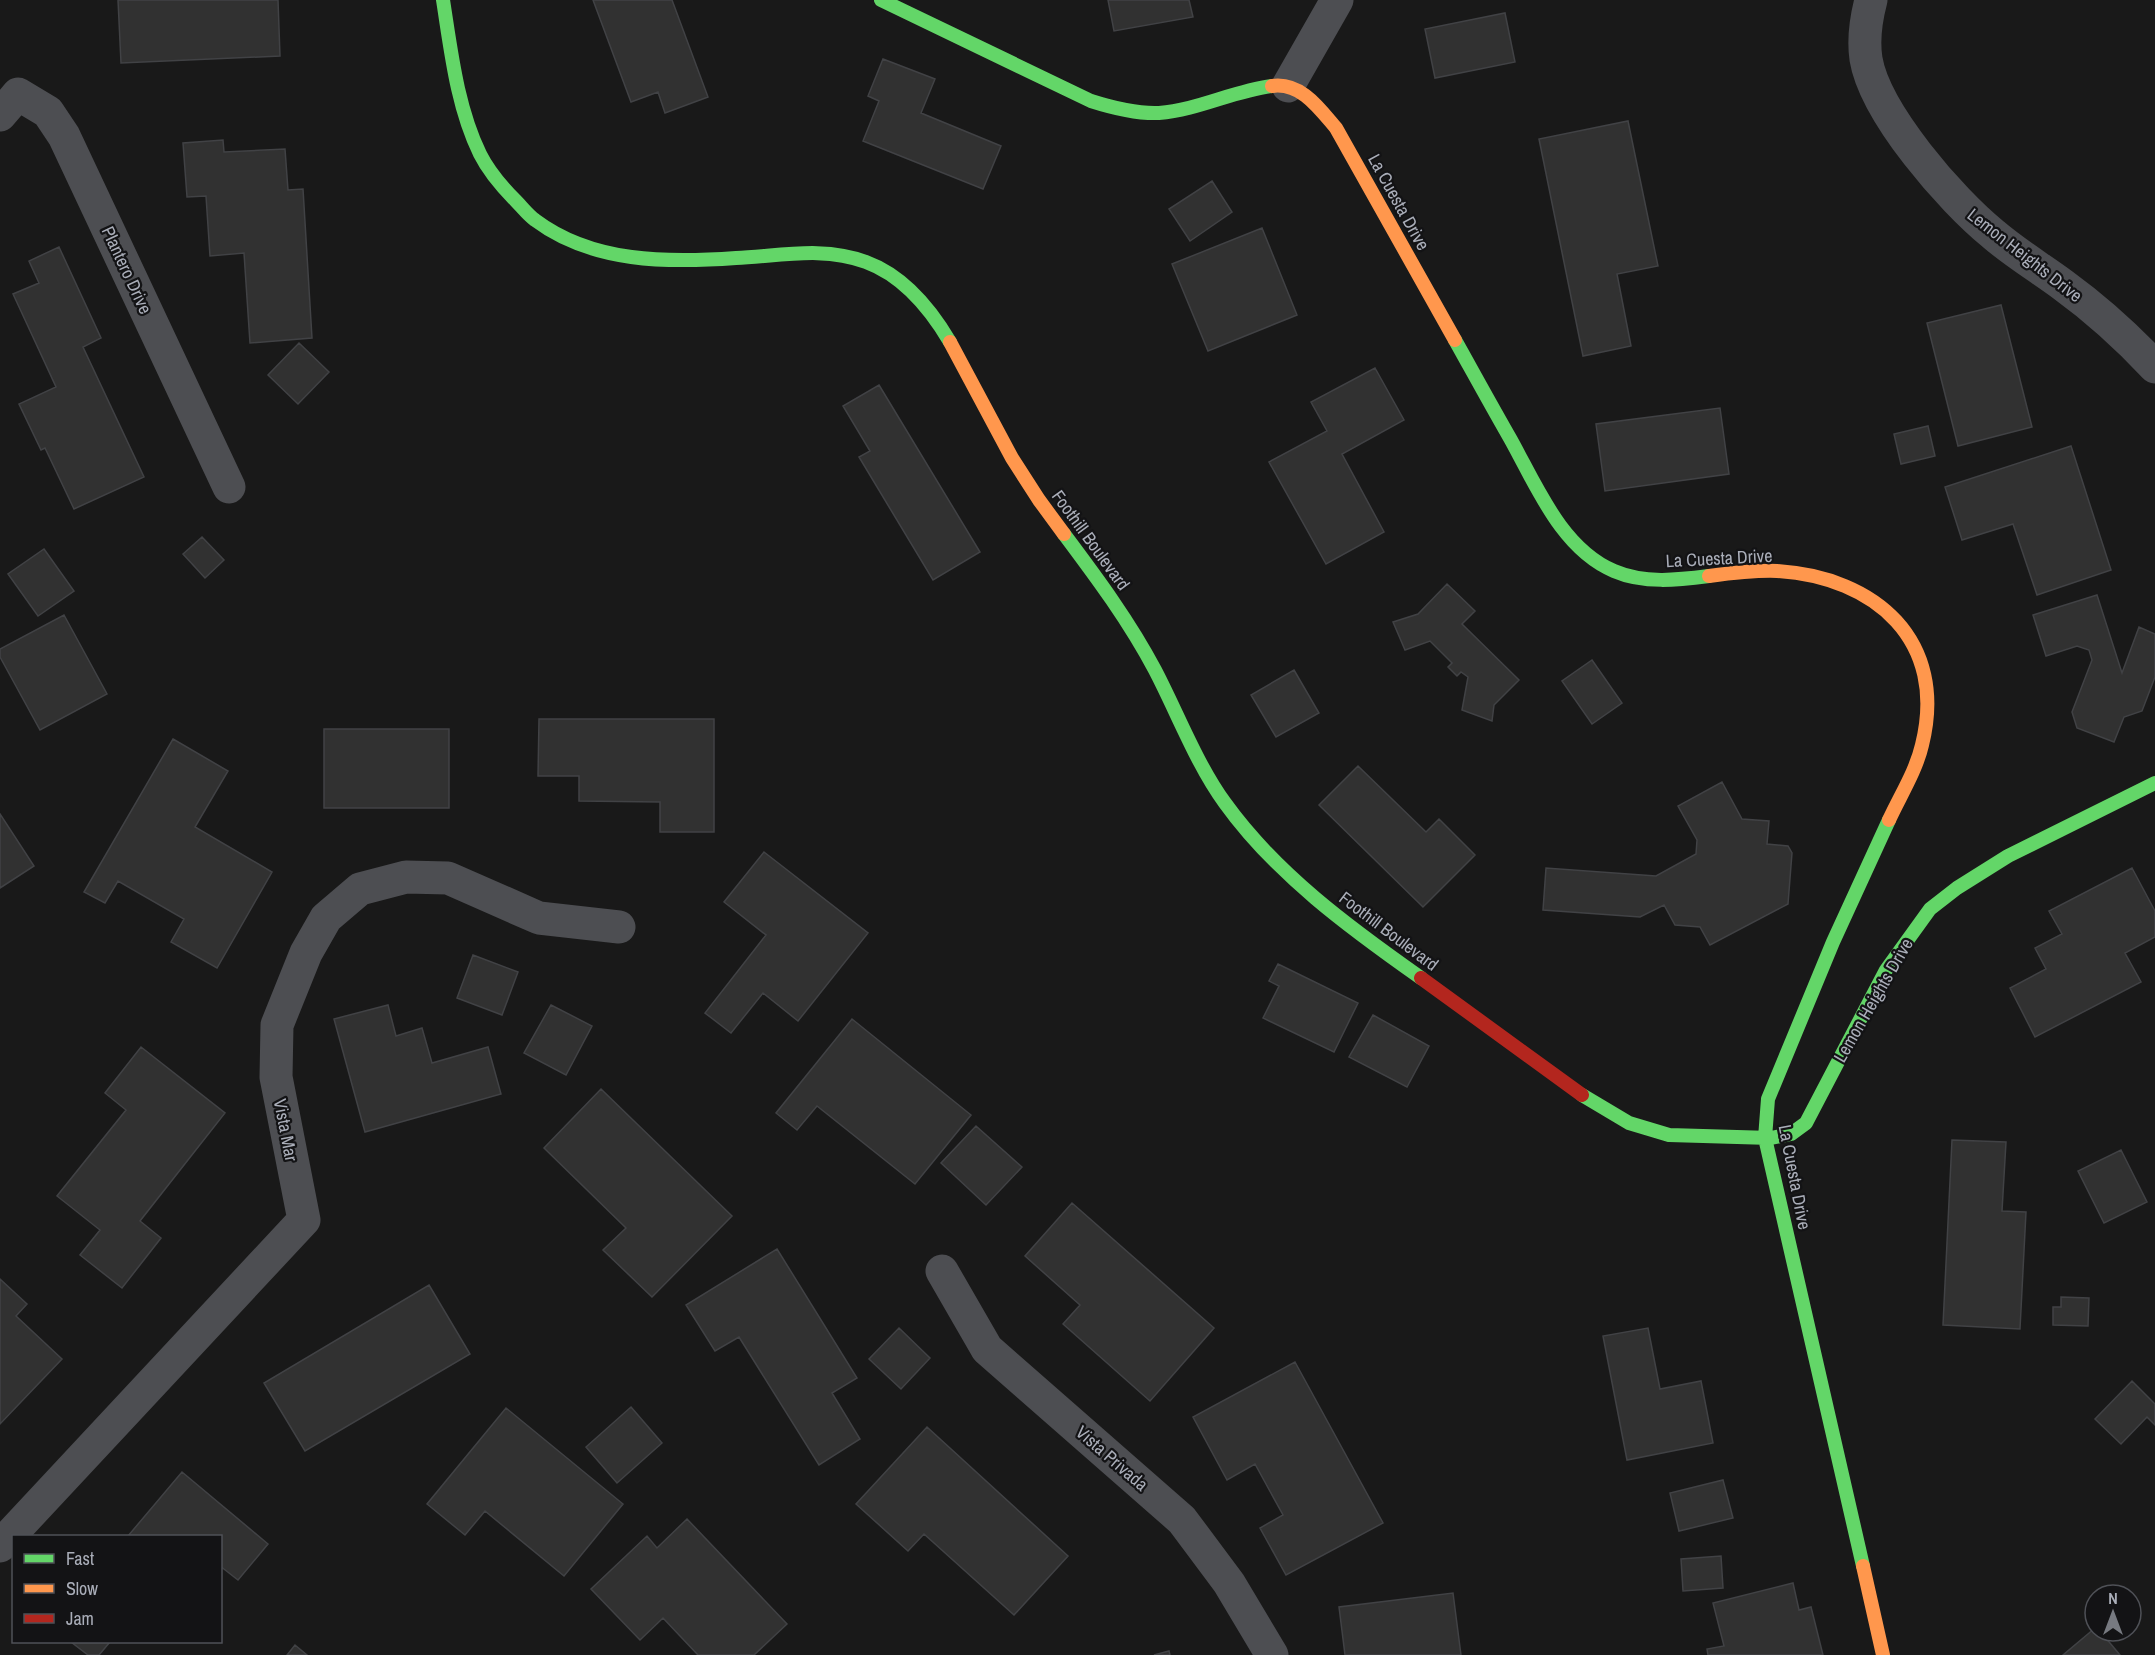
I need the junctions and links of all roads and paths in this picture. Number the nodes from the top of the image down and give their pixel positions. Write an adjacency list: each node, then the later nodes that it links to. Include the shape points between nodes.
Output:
1 (443, 0): 11 (street, Foothill Boulevard, via 454,70 478,149 515,204 560,237 590,250 667,261 839,254 873,264 907,286 956,352 1043,506 1132,627 1222,800 1272,860 1323,903 1541,1066 1627,1123 1686,1137)
2 (881, 0): 5 (street, via 1091,101 1126,112 1167,112 1263,87)
3 (1336, 0): 5 (street)
4 (1871, 0): 7 (street, Lemon Heights Drive, via 1866,17 1866,59 1879,93 1910,144 1977,220 2106,319)
5 (1288, 86): 11 (street, La Cuesta Drive, via 1314,102 1336,128 1553,515 1585,554 1616,572 1649,579 1778,571 1856,589 1906,630 1920,658 1927,695 1924,740 1851,900 1768,1099)
6 (0, 115): 8 (street, Plantero Drive, via 18,94 48,112 64,136)
7 (2155, 367)
8 (229, 486)
9 (2155, 783): 11 (street, Lemon Heights Drive, via 2008,856 1930,909 1886,970 1806,1123 1790,1135)
10 (619, 927): 13 (street, Vista Mar, via 539,918 448,878 406,878 360,889 326,918 306,953 277,1025 276,1077 304,1220)
11 (1765, 1138): 15 (street, La Cuesta Drive)
12 (942, 1271): 14 (street, Vista Privada, via 987,1349 1182,1520 1229,1583)
13 (0, 1546)
14 (1272, 1655)
15 (1883, 1655)

